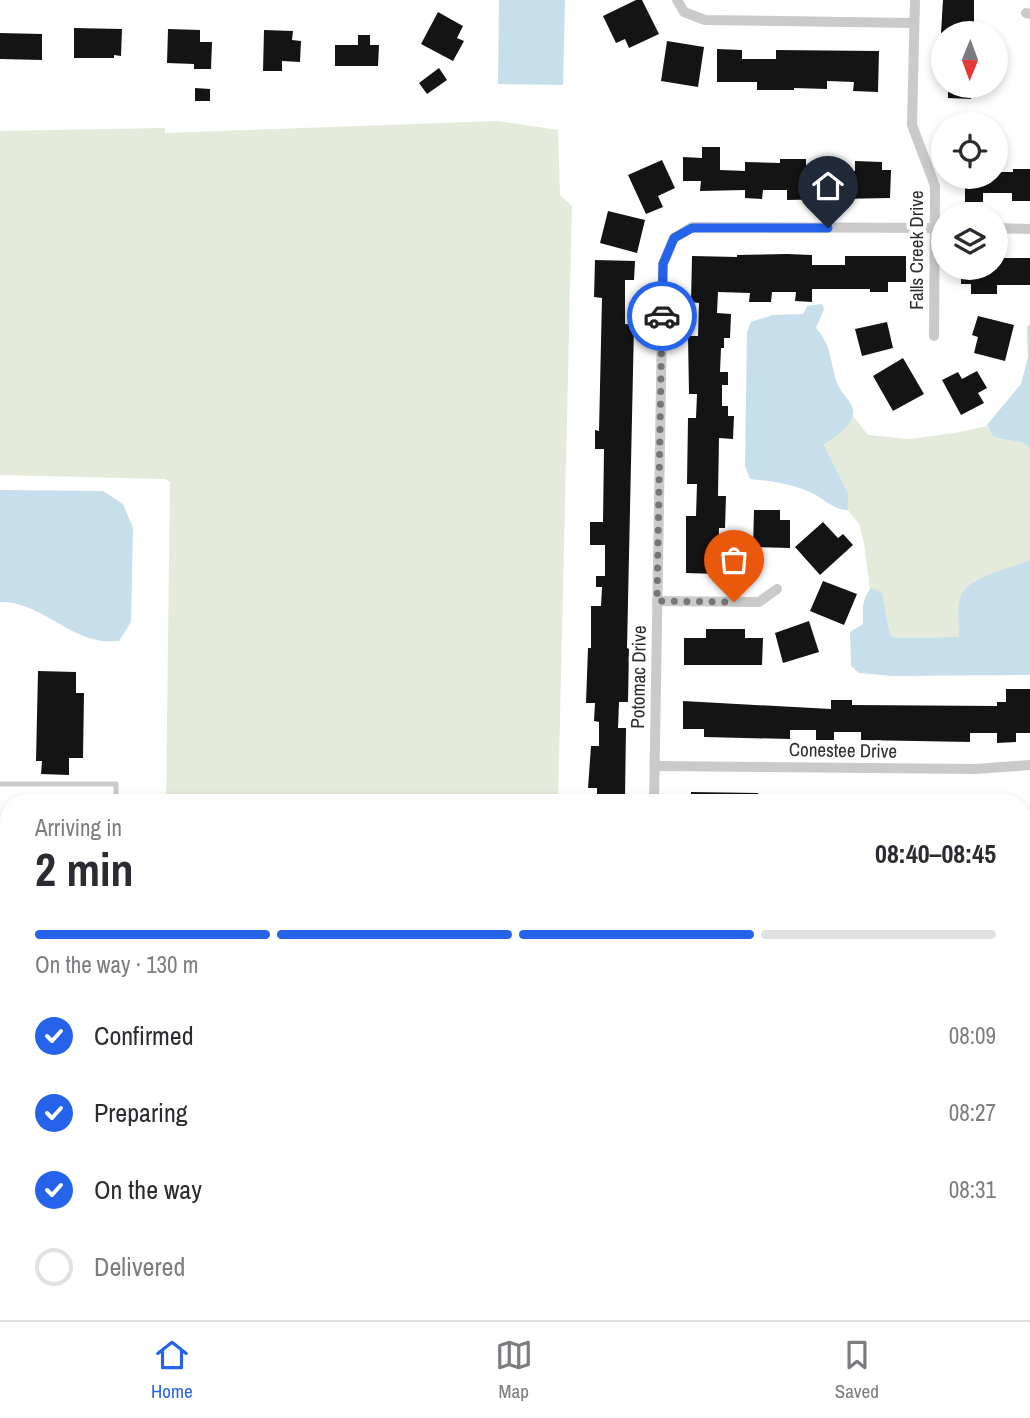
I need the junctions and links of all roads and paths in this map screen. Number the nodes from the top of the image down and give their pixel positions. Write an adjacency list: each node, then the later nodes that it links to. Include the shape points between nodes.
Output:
1 (677, 0): 3 (street, via 684,12 705,20)
2 (915, 0): 3 (street, Falls Creek Drive)
3 (914, 23): 4 (street, Falls Creek Drive, via 912,125 935,186)
4 (937, 203)
5 (931, 228): 11 (street, Potomac Drive, via 692,228 674,238 663,264)
6 (1008, 228): 7 (street)
7 (1030, 229)
8 (937, 280): 9 (street, Falls Creek Drive)
9 (934, 336)
10 (777, 589): 11 (street, via 759,602)
11 (657, 601): 13 (street, Potomac Drive)
12 (1030, 765): 13 (street, Conestee Drive, via 975,769)
13 (655, 766): 16 (street, Potomac Drive)
14 (0, 784): 15 (lane, via 116,784)
15 (116, 794)
16 (654, 794)

